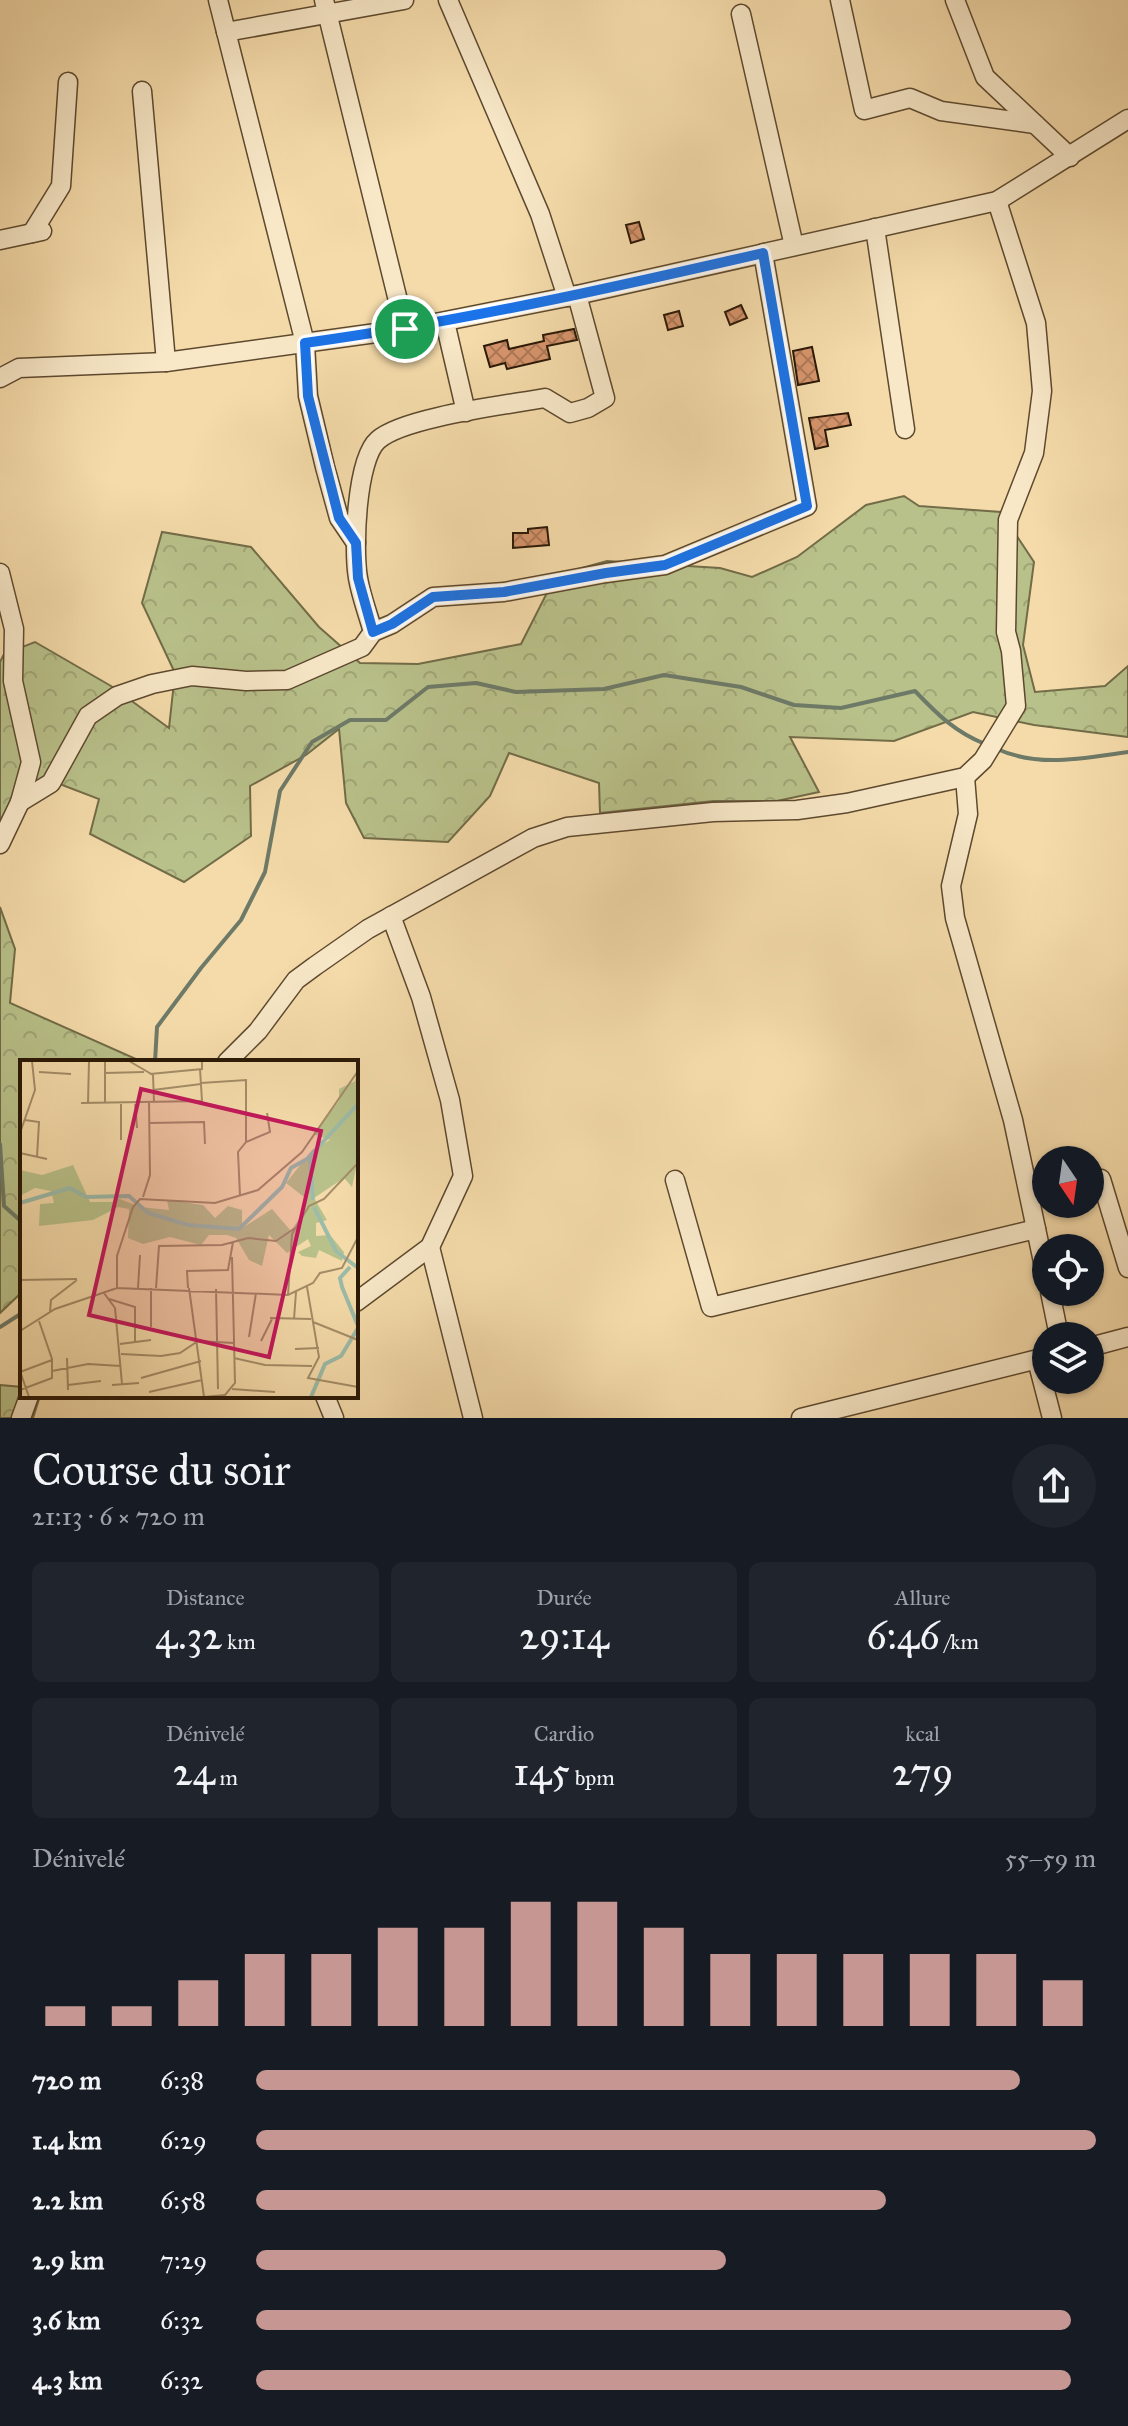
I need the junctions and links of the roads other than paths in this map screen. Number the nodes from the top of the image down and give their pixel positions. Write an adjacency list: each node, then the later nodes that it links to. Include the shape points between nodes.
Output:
1 (218, 0): 8 (street)
2 (404, 0): 6 (street)
3 (448, 0): 19 (street)
4 (840, 0): 12 (street, via 864,110 910,98 941,111)
5 (955, 0): 12 (street, via 985,77)
6 (325, 7): 8 (street); 21 (street)
7 (741, 14): 17 (street)
8 (226, 32): 22 (street)
9 (68, 82): 16 (street, via 61,186 38,232)
10 (142, 91): 23 (street)
11 (1128, 119): 13 (street)
12 (1035, 124): 13 (street)
13 (1070, 157): 14 (street)
14 (997, 201): 15 (street); 30 (street, via 1036,323 1042,391 1034,453 1008,520 1006,632 1016,706 983,760)
15 (875, 228): 17 (street); 26 (street)
16 (0, 240)
17 (794, 246): 18 (street)
18 (763, 253): 19 (street); 29 (street, via 807,506 665,565 504,592 433,597)
19 (572, 296): 20 (street); 25 (street, via 605,398 570,413 545,398)
20 (445, 322): 21 (street); 25 (street)
21 (405, 329): 22 (street)
22 (305, 343): 23 (street); 27 (street, via 308,396 325,467 339,518)
23 (166, 362): 24 (street, via 19,368)
24 (0, 378)
25 (466, 412): 27 (street, via 404,426 377,440 365,460)
26 (905, 429)
27 (356, 543): 29 (street, via 358,578)
28 (0, 573): 31 (street, via 14,629 13,681 31,762)
29 (373, 632): 31 (street, via 362,647 287,680 192,676 117,696 88,716 51,783)
30 (965, 777): 33 (street, via 797,810 713,812 567,827 533,838); 37 (street, via 968,814 951,886 955,918 1013,1120)
31 (20, 802): 32 (street)
32 (0, 844)
33 (391, 916): 34 (street, via 296,980); 39 (street, via 450,1100 463,1176)
34 (229, 1060)
35 (675, 1180): 37 (street, via 711,1307)
36 (1104, 1189): 40 (street)
37 (1036, 1229): 38 (street)
38 (1037, 1234)
39 (430, 1247): 41 (street); 50 (street)
40 (1128, 1268)
41 (358, 1301)
42 (1128, 1337): 43 (street)
43 (1104, 1343)
44 (1032, 1361): 51 (street)
45 (1048, 1394): 52 (street)
46 (28, 1398): 48 (street)
47 (326, 1398): 49 (street)
48 (21, 1418)
49 (334, 1418)
50 (473, 1418)
51 (801, 1418)
52 (1052, 1418)

